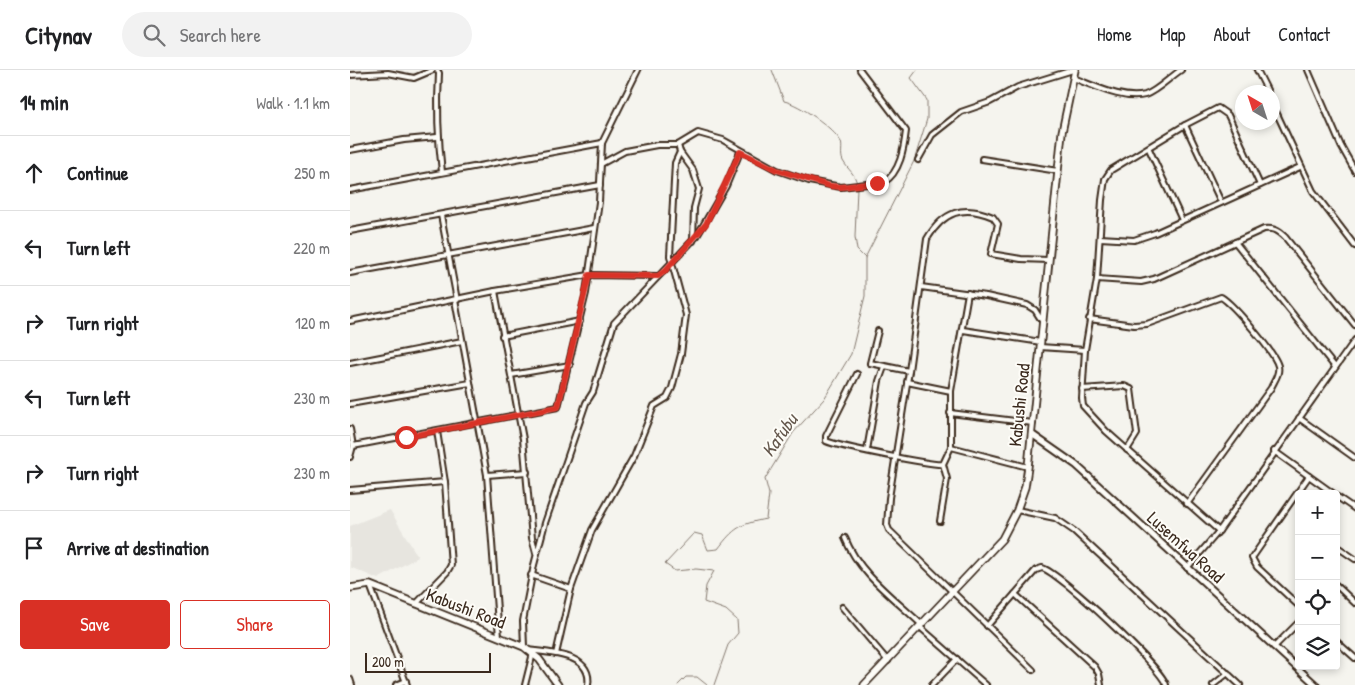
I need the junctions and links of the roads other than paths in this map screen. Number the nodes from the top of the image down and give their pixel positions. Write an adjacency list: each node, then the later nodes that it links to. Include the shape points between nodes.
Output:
1 (433, 70): 9 (street, via 414,78 388,73)
2 (437, 70): 14 (street)
3 (638, 70): 15 (street)
4 (860, 70): 20 (street, via 906,131 899,164 889,179 841,187 777,170)
5 (1074, 70): 10 (main road, Kabushi Road); 22 (street, via 1018,87 956,115 932,135)
6 (1181, 70): 10 (street, via 1149,93 1140,95 1113,92)
7 (1257, 70): 11 (street)
8 (1308, 70): 26 (street)
9 (350, 74)
10 (1073, 78): 25 (main road, Kabushi Road)
11 (1264, 85)
12 (1280, 121): 24 (street)
13 (1185, 125): 17 (street); 29 (street, via 1214,108 1225,111); 31 (street)
14 (437, 137): 18 (street); 27 (street)
15 (602, 143): 23 (street); 27 (street)
16 (678, 145): 19 (street); 20 (street, via 698,133 723,140); 23 (street, via 625,151)
17 (1149, 149): 33 (street); 36 (street, via 1107,175)
18 (350, 150)
19 (680, 152): 37 (street, via 693,170 699,189 694,208); 42 (street, via 675,163 672,201)
20 (740, 152): 37 (street, via 706,224)
21 (982, 159): 25 (street)
22 (918, 160)
23 (601, 164): 28 (street)
24 (1300, 167): 29 (street); 39 (street, via 1317,196)
25 (1058, 171): 41 (main road, Kabushi Road)
26 (1355, 171)
27 (442, 172): 30 (street)
28 (600, 185): 32 (street); 34 (street)
29 (1260, 185): 31 (street)
30 (350, 190)
31 (1221, 202): 33 (street)
32 (441, 215): 35 (street); 40 (street)
33 (1182, 220): 36 (street, via 1134,240)
34 (594, 228): 40 (street); 44 (street)
35 (350, 231)
36 (1100, 238): 46 (street)
37 (693, 241): 42 (street)
38 (1235, 242): 46 (street, via 1141,282); 55 (street, via 1264,229 1279,231); 66 (street)
39 (1355, 246)
40 (448, 256): 43 (street); 50 (street)
41 (1049, 260): 47 (street, via 991,254 998,224 996,220 982,213 951,213 937,224 927,239); 54 (main road, Kabushi Road)
42 (672, 264): 45 (street); 114 (street, via 686,315 672,388 667,398 654,406 637,450 592,530)
43 (350, 273)
44 (589, 275): 45 (street); 48 (street); 53 (street)
45 (658, 276): 108 (street, via 613,325)
46 (1096, 279): 51 (street)
47 (921, 287): 49 (street); 67 (street)
48 (495, 291): 50 (street); 58 (street)
49 (968, 293): 54 (street, via 1031,306); 56 (street)
50 (456, 300): 52 (street); 60 (street)
51 (1089, 319): 62 (street); 101 (street, via 1147,324 1221,296 1241,315 1276,360 1278,373 1271,388)
52 (350, 321)
53 (580, 321): 58 (street); 64 (street)
54 (1043, 322): 61 (main road, Kabushi Road)
55 (1355, 325)
56 (963, 330): 61 (street); 73 (street)
57 (878, 331): 65 (street, via 870,363)
58 (502, 336): 69 (street)
59 (1355, 340): 66 (street)
60 (462, 341): 63 (street); 71 (street)
61 (1040, 344): 62 (street); 79 (main road, Kabushi Road)
62 (1085, 350): 72 (street)
63 (350, 363)
64 (570, 365): 69 (street); 76 (street, via 558,407)
65 (884, 367): 67 (street); 86 (street)
66 (1335, 367): 77 (street)
67 (909, 371): 70 (street)
68 (857, 374): 86 (street, via 825,439)
69 (511, 375): 76 (street)
70 (907, 382): 73 (street); 90 (street)
71 (470, 383): 74 (street); 78 (street)
72 (1082, 389): 87 (street, via 1083,406 1088,414); 87 (street, via 1124,386 1131,389 1136,434)
73 (951, 391): 75 (street)
74 (350, 404)
75 (950, 413): 79 (street); 85 (street)
76 (519, 416): 78 (street); 94 (street)
77 (1299, 418): 88 (street); 91 (street)
78 (478, 423): 81 (street); 95 (street)
79 (1033, 423): 82 (main road, Kabushi Road)
80 (350, 429): 83 (street)
81 (437, 431): 84 (street); 97 (street)
82 (1033, 434): 93 (main road, Kabushi Road); 110 (street, Lusemfwa Road, via 1076,465)
83 (351, 436): 84 (street)
84 (353, 446): 89 (street)
85 (951, 447): 92 (street); 93 (street)
86 (866, 450): 90 (street)
87 (1127, 450): 101 (street)
88 (1274, 450): 96 (street); 105 (street)
89 (350, 457)
90 (897, 457): 92 (street); 116 (street, via 889,498 889,530)
91 (1355, 458)
92 (943, 464): 104 (street, via 947,479)
93 (1028, 467): 103 (main road, Kabushi Road)
94 (527, 472): 95 (street); 108 (street, via 532,538)
95 (487, 475): 125 (street)
96 (1309, 476): 99 (street); 118 (street, via 1252,558 1257,567)
97 (445, 482): 98 (street); 120 (street, via 451,564)
98 (350, 490)
99 (1328, 490)
100 (1340, 498): 102 (street)
101 (1187, 504): 105 (street)
102 (1355, 509)
103 (1017, 510): 116 (main road, Kabushi Road, via 1002,539); 134 (street, via 1055,518 1074,531)
104 (940, 521)
105 (1219, 531): 110 (street)
106 (845, 538): 123 (street, via 877,584)
107 (1340, 549): 109 (street)
108 (537, 553): 111 (street)
109 (1355, 560)
110 (1187, 568): 127 (street, Lusemfwa Road)
111 (531, 575): 114 (street); 128 (street, via 523,620)
112 (370, 584): 113 (main road); 120 (main road, Kabushi Road); 136 (street)
113 (350, 588)
114 (571, 589): 129 (street)
115 (1340, 589): 119 (street)
116 (953, 592): 123 (main road, Kabushi Road); 124 (street)
117 (1015, 594): 124 (street); 146 (street, via 1094,667); 147 (street, via 1036,570 1049,569 1148,659 1165,679)
118 (1295, 602)
119 (1355, 602)
120 (415, 604): 125 (main road, Kabushi Road)
121 (842, 607): 132 (street)
122 (1296, 625): 127 (street)
123 (921, 626): 131 (street); 132 (main road, Kabushi Road)
124 (987, 626): 133 (street)
125 (499, 637): 128 (main road, Kabushi Road)
126 (1340, 645): 130 (street)
127 (1274, 647): 137 (street, Lusemfwa Road)
128 (528, 650): 129 (street); 140 (street); 141 (main road)
129 (556, 654): 142 (street, via 584,664 588,671)
130 (1355, 658)
131 (957, 659): 144 (street); 145 (street)
132 (888, 661): 143 (main road, Kabushi Road)
133 (1033, 670)
134 (1228, 673): 148 (street); 149 (street)
135 (350, 679): 138 (street)
136 (407, 683): 139 (street)
137 (1313, 684)
138 (352, 685)
139 (396, 685)
140 (525, 685)
141 (558, 685)
142 (588, 685)
143 (864, 685)
144 (932, 685)
145 (986, 685)
146 (1101, 685)
147 (1166, 685)
148 (1212, 685)
149 (1240, 685)

